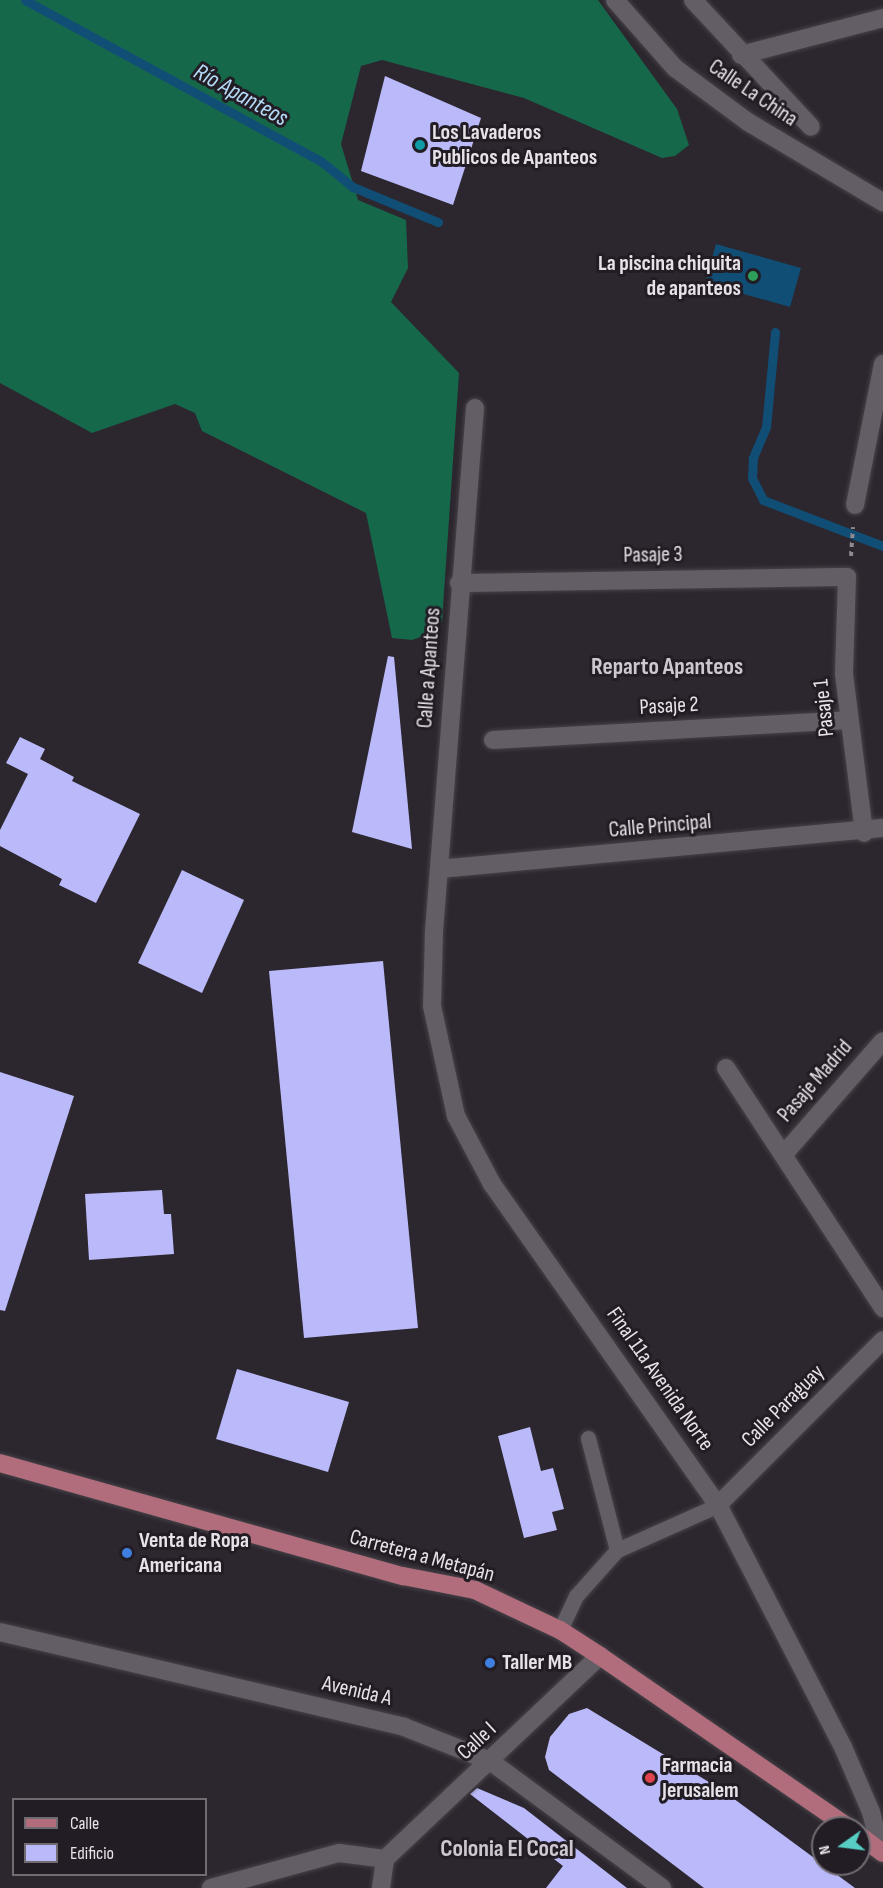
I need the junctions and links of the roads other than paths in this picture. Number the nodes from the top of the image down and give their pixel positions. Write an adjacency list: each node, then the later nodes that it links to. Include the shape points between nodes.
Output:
1 (615, 0): 6 (street, Calle La China, via 675,68 748,122)
2 (693, 0): 4 (street)
3 (883, 18): 4 (street)
4 (741, 55): 5 (street)
5 (811, 127)
6 (883, 202)
7 (883, 364): 9 (street)
8 (475, 408): 11 (street, Calle a Apanteos)
9 (854, 512)
10 (848, 577): 11 (street, Pasaje 3); 12 (street, Pasaje 1, via 843,616)
11 (459, 583): 16 (street, Calle a Apanteos)
12 (848, 720): 13 (street, Pasaje 2); 15 (street, Pasaje 1)
13 (493, 740)
14 (883, 828): 15 (street, Calle Principal)
15 (864, 833): 16 (street, Calle Principal)
16 (440, 869): 17 (street, Calle a Apanteos)
17 (434, 931): 25 (street, Final 11a Avenida Norte, via 432,1006 450,1096 467,1139 492,1184)
18 (883, 1041): 20 (street, Pasaje Madrid)
19 (726, 1068): 20 (street)
20 (784, 1154): 21 (street)
21 (883, 1308)
22 (883, 1340): 25 (street, Calle Paraguay)
23 (588, 1438): 26 (lane)
24 (0, 1463): 27 (main road, Carretera a Metapán, via 403,1576 475,1590)
25 (718, 1506): 26 (lane); 32 (street, Final 11a Avenida Norte, via 843,1747 871,1812)
26 (617, 1550): 27 (lane, via 576,1596)
27 (560, 1630): 29 (main road, Carretera a Metapán)
28 (0, 1632): 30 (street, Avenida A, via 404,1727)
29 (600, 1656): 30 (street, Calle I); 31 (main road, Carretera a Metapán)
30 (490, 1761): 33 (street, Calle I); 36 (street, Avenida A)
31 (832, 1816)
32 (882, 1852)
33 (385, 1859): 34 (street, via 339,1853 320,1856); 35 (street)
34 (211, 1888)
35 (381, 1888)
36 (662, 1888)

